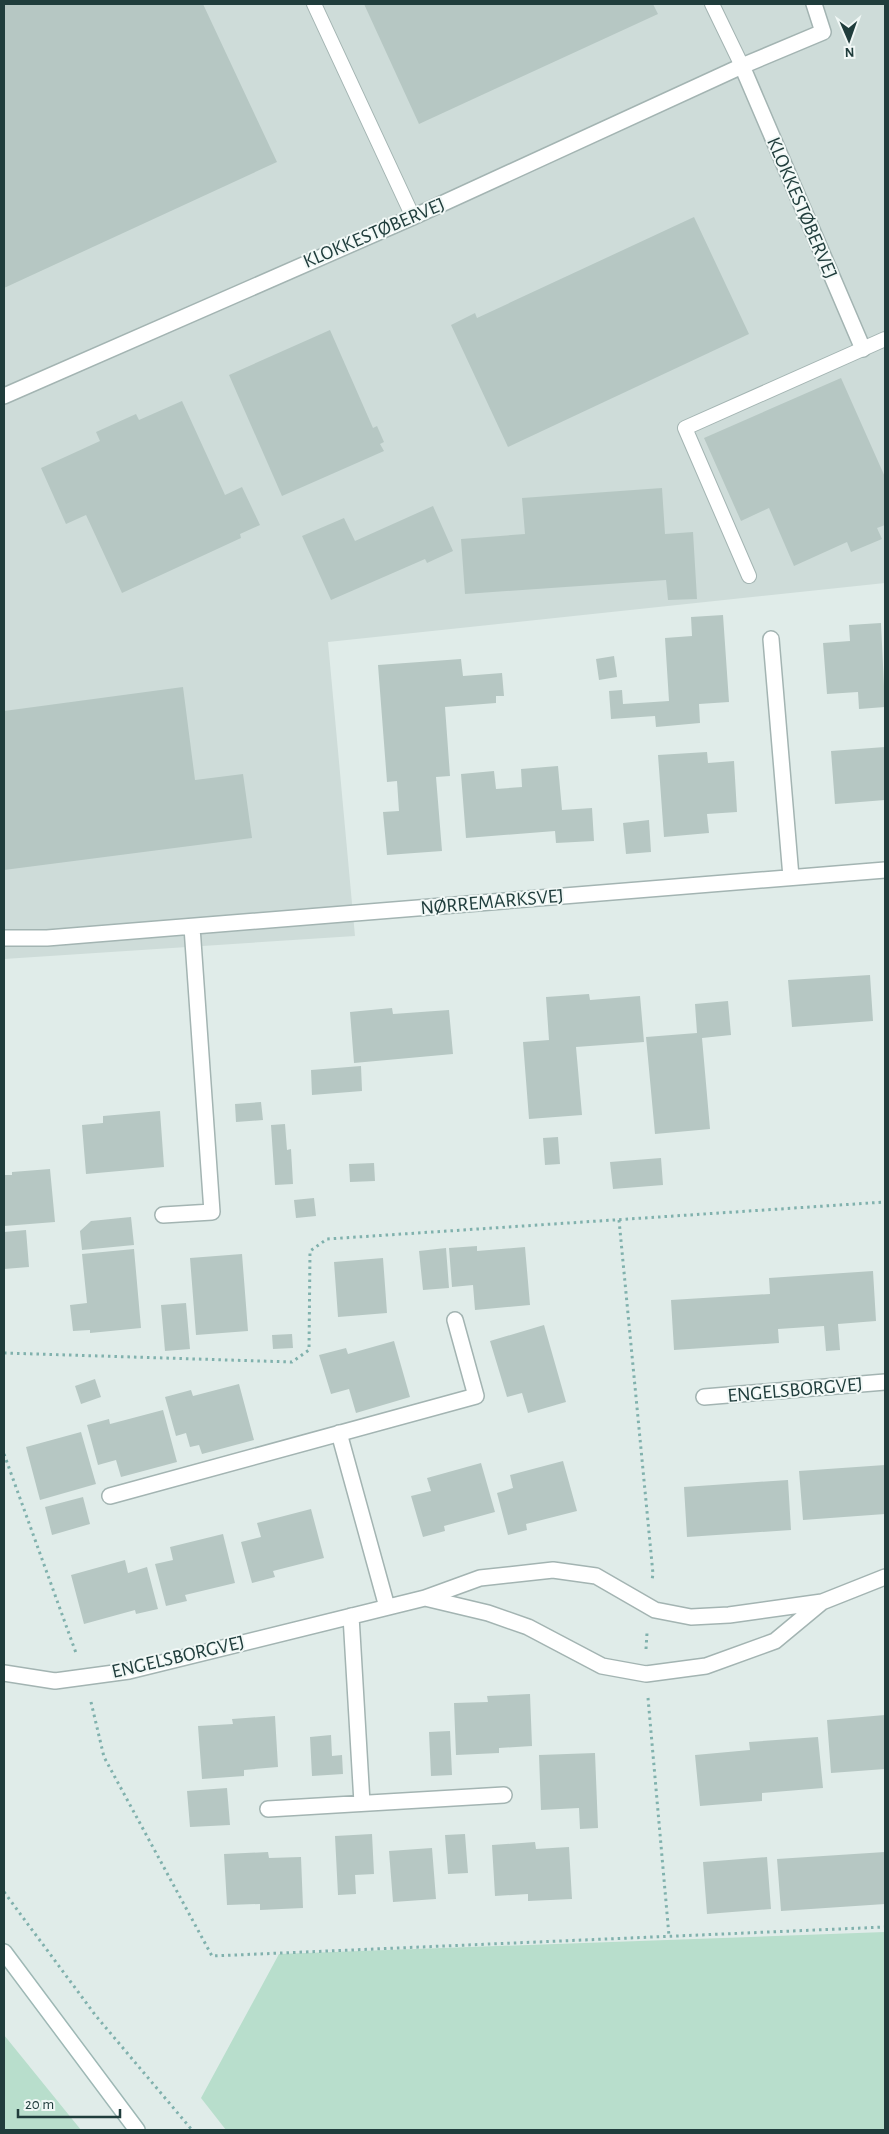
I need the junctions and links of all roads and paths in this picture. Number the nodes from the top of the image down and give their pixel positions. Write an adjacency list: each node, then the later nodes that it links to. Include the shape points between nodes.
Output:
1 (314, 4): 5 (lane)
2 (712, 4): 4 (lane)
3 (814, 4): 4 (street, KLOKKESTØBERVEJ, via 823,32)
4 (742, 66): 5 (street, KLOKKESTØBERVEJ); 7 (street, KLOKKESTØBERVEJ)
5 (413, 217): 8 (street, KLOKKESTØBERVEJ)
6 (885, 339): 7 (lane)
7 (863, 349): 9 (lane, via 684,428)
8 (4, 396)
9 (749, 576)
10 (771, 640): 12 (street)
11 (885, 870): 12 (street, NØRREMARKSVEJ)
12 (791, 877): 13 (street, NØRREMARKSVEJ)
13 (192, 926): 14 (street, NØRREMARKSVEJ, via 47,938); 16 (street, via 212,1212)
14 (4, 938)
15 (885, 1202): 18 (path, via 327,1239 310,1251 309,1350 292,1362)
16 (163, 1216)
17 (455, 1320): 21 (street, via 476,1396)
18 (4, 1353)
19 (885, 1382): 20 (street, ENGELSBORGVEJ)
20 (704, 1397)
21 (339, 1433): 23 (street); 27 (street)
22 (4, 1454): 30 (path)
23 (110, 1496)
24 (885, 1577): 26 (street, ENGELSBORGVEJ)
25 (425, 1598): 26 (street, ENGELSBORGVEJ, via 480,1578 553,1570 596,1576 655,1610 691,1617); 26 (street, ENGELSBORGVEJ, via 488,1613 528,1627 602,1666 646,1674 706,1666 776,1640); 27 (street, ENGELSBORGVEJ)
26 (822, 1602)
27 (387, 1607): 28 (street, ENGELSBORGVEJ)
28 (351, 1616): 30 (street, ENGELSBORGVEJ, via 129,1671); 32 (street)
29 (4, 1673): 30 (street, ENGELSBORGVEJ, via 55,1680)
30 (84, 1677): 35 (path, via 104,1757 212,1956)
31 (504, 1795): 32 (street)
32 (362, 1803): 33 (street)
33 (268, 1809)
34 (4, 1892): 38 (path, via 96,2016)
35 (885, 1927)
36 (4, 1952): 37 (street)
37 (137, 2130)
38 (192, 2130)

